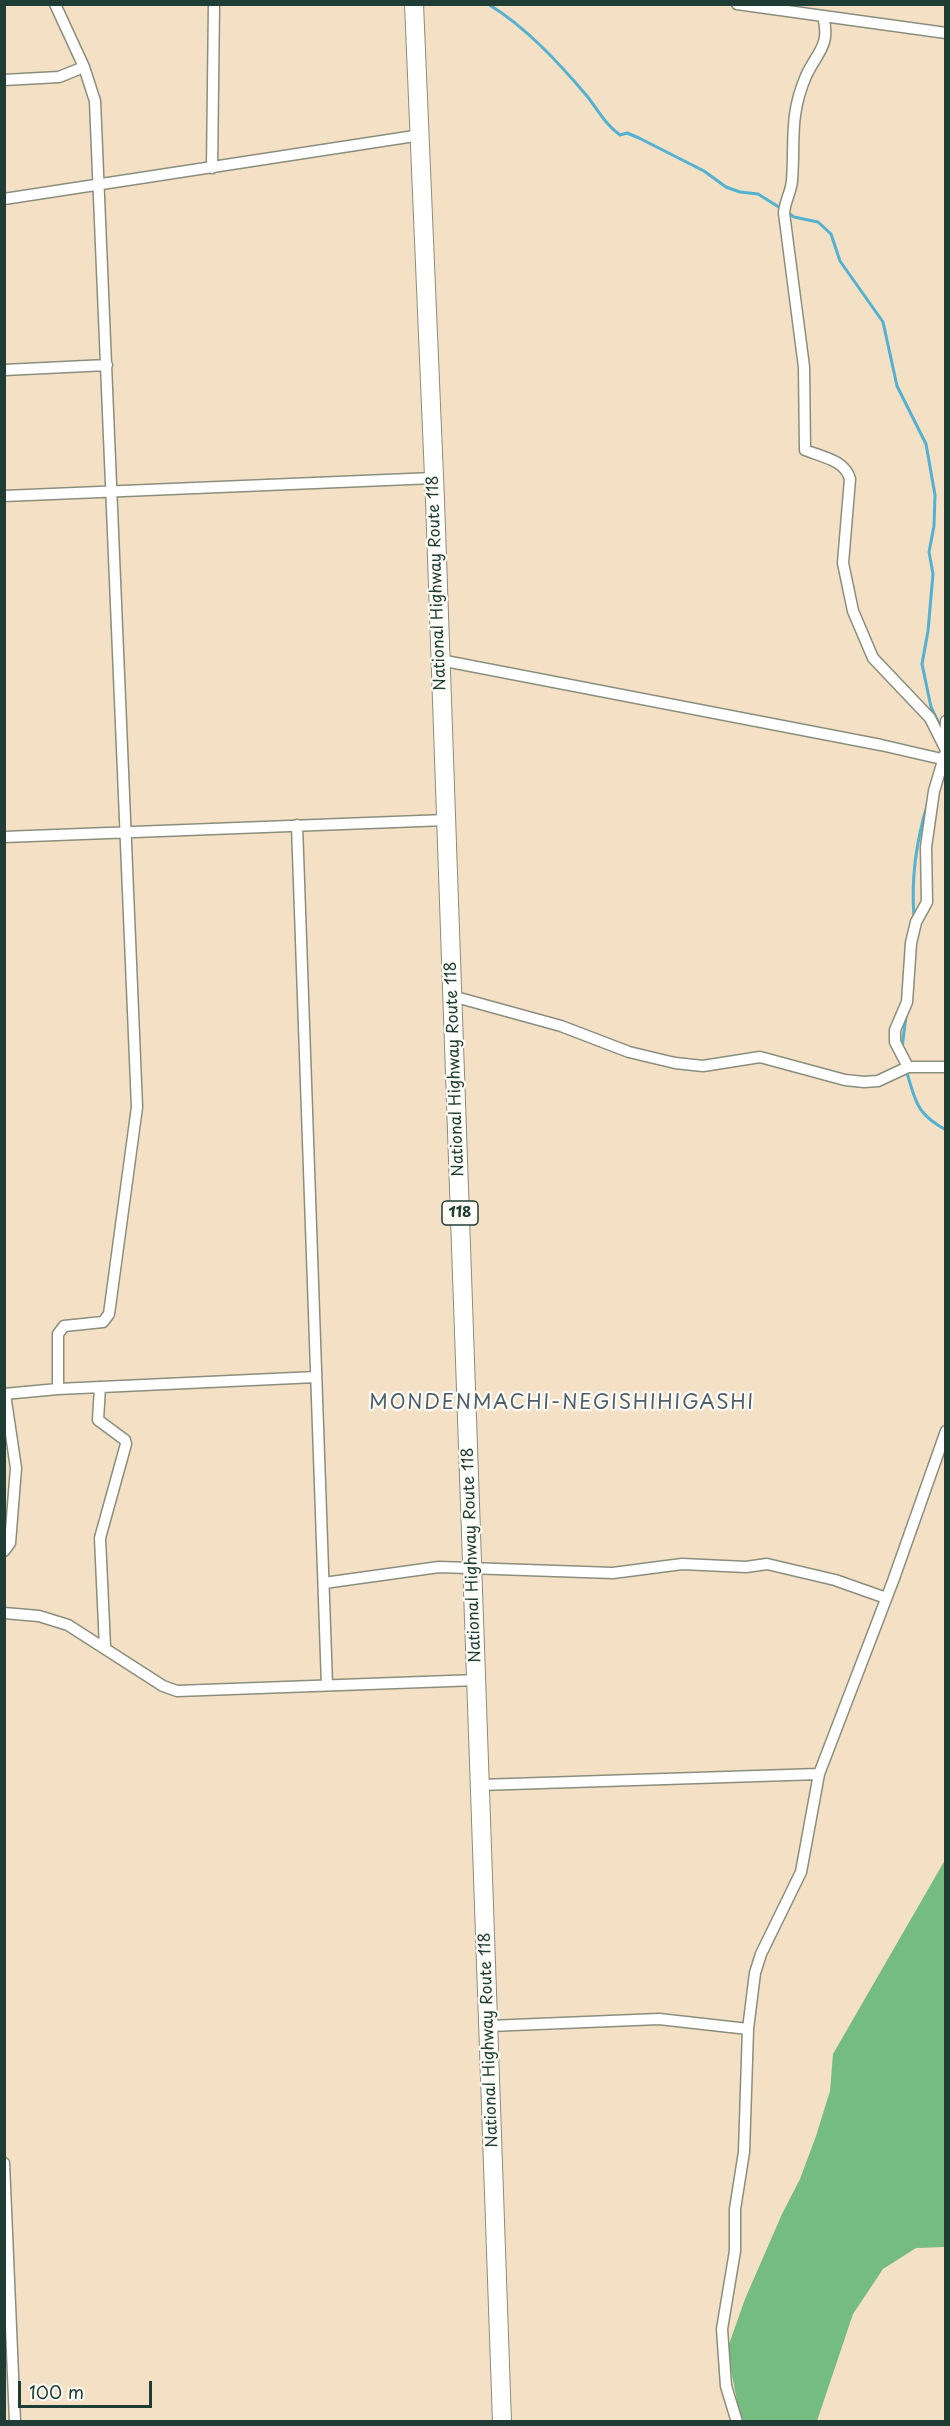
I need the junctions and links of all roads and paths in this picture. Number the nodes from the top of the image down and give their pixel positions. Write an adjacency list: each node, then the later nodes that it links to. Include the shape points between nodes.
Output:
1 (55, 4): 8 (street)
2 (214, 4): 11 (street)
3 (414, 4): 10 (highway, National Highway Route 118 / 118)
4 (738, 4): 6 (street)
5 (806, 4): 6 (street)
6 (819, 15): 7 (street); 20 (street, via 824,44 794,110 792,185 784,213 804,367 805,450 848,470 843,563 853,610 873,658 930,718 945,750)
7 (945, 33)
8 (84, 67): 9 (street, via 59,77); 12 (street, via 95,101)
9 (4, 80)
10 (422, 135): 11 (street); 16 (highway, National Highway Route 118 / 118)
11 (212, 168): 12 (street)
12 (98, 185): 13 (street); 14 (street)
13 (4, 199)
14 (107, 365): 15 (street); 17 (street)
15 (4, 370)
16 (434, 478): 17 (street); 19 (highway, National Highway Route 118 / 118)
17 (111, 492): 18 (street); 24 (street)
18 (4, 496)
19 (440, 660): 21 (street); 22 (highway, National Highway Route 118 / 118)
20 (945, 721)
21 (945, 757): 27 (street, via 934,790 926,847 927,902 916,922 907,1002 895,1030 895,1042)
22 (446, 820): 23 (street); 26 (highway, National Highway Route 118 / 118)
23 (297, 825): 24 (street); 29 (street)
24 (126, 832): 25 (street); 31 (street, via 136,1107 130,1170 109,1314 103,1322 61,1329)
25 (4, 837)
26 (452, 996): 27 (street, via 675,1063 703,1066 760,1057 864,1082 878,1081); 35 (highway, National Highway Route 118 / 118)
27 (908, 1067): 28 (street)
28 (945, 1067)
29 (316, 1377): 30 (street); 36 (street)
30 (100, 1387): 31 (street); 39 (street, via 98,1420 126,1444 100,1538)
31 (58, 1389): 32 (street)
32 (5, 1394): 34 (street, via 16,1468 10,1543)
33 (945, 1431): 37 (street)
34 (4, 1551)
35 (472, 1567): 36 (street, via 439,1567); 37 (street, via 613,1573 682,1564 767,1564 835,1580); 40 (highway, National Highway Route 118 / 118)
36 (324, 1582): 41 (street)
37 (886, 1598): 42 (street)
38 (4, 1613): 39 (street, via 54,1619)
39 (105, 1647): 41 (street, via 163,1686 177,1691)
40 (477, 1680): 41 (street); 43 (highway, National Highway Route 118 / 118)
41 (327, 1685)
42 (819, 1774): 43 (street); 45 (street, via 801,1872 761,1954)
43 (480, 1785): 44 (highway, National Highway Route 118 / 118)
44 (489, 2026): 45 (street, via 659,2019); 48 (highway, National Highway Route 118 / 118)
45 (747, 2030): 49 (street, via 744,2152 723,2329 726,2386)
46 (4, 2163): 47 (street)
47 (15, 2421)
48 (502, 2421)
49 (737, 2421)

